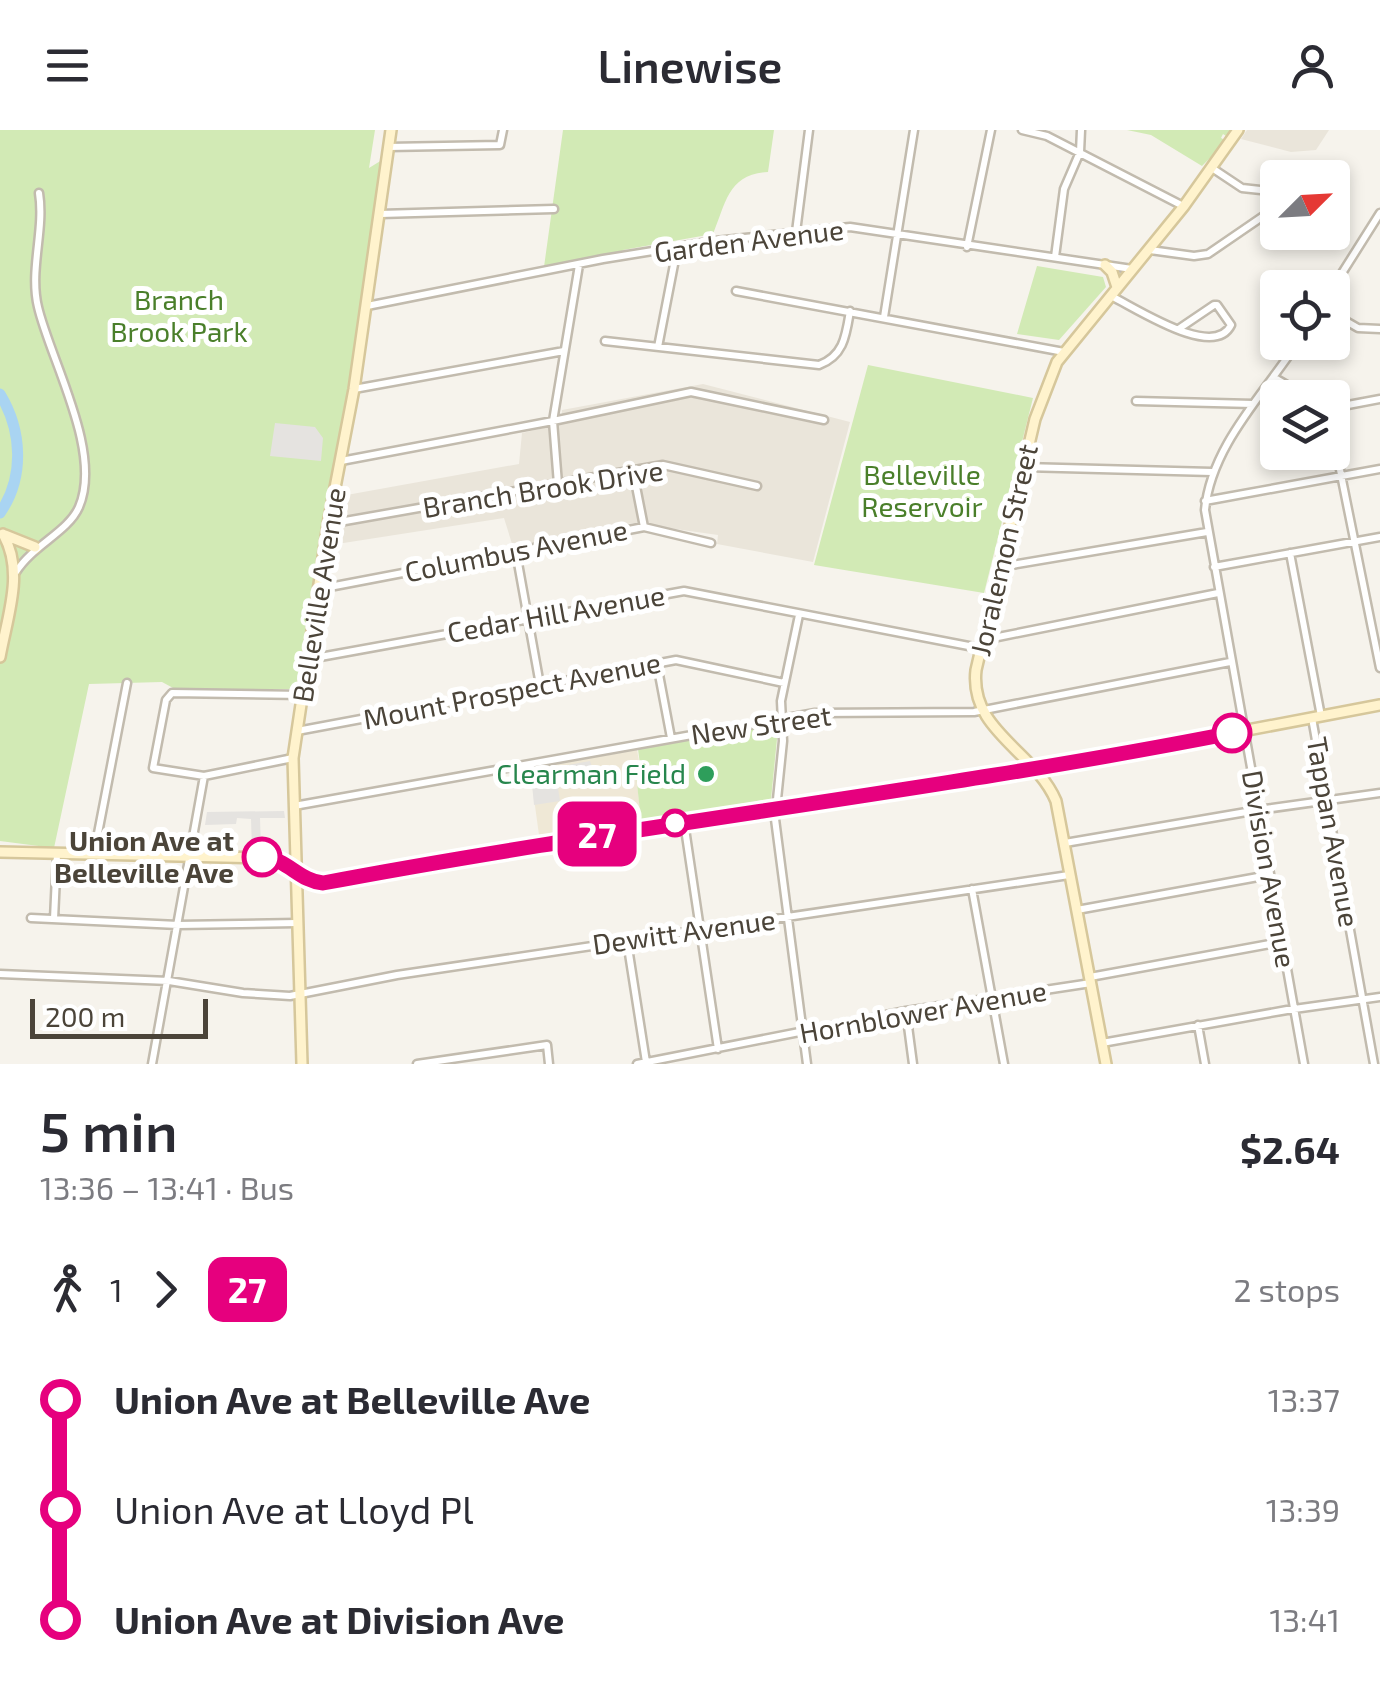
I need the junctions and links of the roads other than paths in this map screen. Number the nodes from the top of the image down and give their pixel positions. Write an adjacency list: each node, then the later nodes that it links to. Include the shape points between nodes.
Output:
1 (391, 130): 9 (street, Belleville Avenue)
2 (503, 130): 9 (street, via 500,145)
3 (809, 130): 19 (street)
4 (914, 130): 20 (street)
5 (991, 130): 21 (street)
6 (1022, 130): 10 (street)
7 (1081, 130): 10 (street)
8 (1238, 130): 11 (street, Joralemon Street)
9 (388, 147): 17 (street, Belleville Avenue)
10 (1080, 152): 14 (street); 24 (street, via 1064,189)
11 (1212, 168): 12 (street, via 1242,188); 14 (street, Joralemon Street)
12 (1260, 190)
13 (39, 193): 69 (street, via 38,308 76,418 82,488 74,514)
14 (1184, 206): 23 (street, Joralemon Street)
15 (554, 209): 17 (street)
16 (1380, 212): 28 (street)
17 (380, 214): 32 (street, Belleville Avenue)
18 (1260, 218): 23 (street, via 1208,254)
19 (796, 232): 20 (street, Garden Avenue, via 850,227); 22 (street, Garden Avenue)
20 (898, 233): 21 (street, Garden Avenue); 34 (street)
21 (967, 247): 24 (street, Garden Avenue)
22 (677, 250): 25 (street, Garden Avenue); 39 (street)
23 (1148, 250): 27 (street, Joralemon Street)
24 (1055, 257): 26 (street, Garden Avenue)
25 (579, 265): 32 (street, Garden Avenue); 40 (street)
26 (1105, 265): 27 (street, Garden Avenue); 29 (street)
27 (1132, 269): 29 (street, Joralemon Street)
28 (1344, 270)
29 (1117, 286): 31 (street, Joralemon Street)
30 (736, 291): 33 (street)
31 (1110, 296): 36 (street); 41 (street, Joralemon Street)
32 (367, 306): 45 (street, Belleville Avenue)
33 (850, 312): 34 (street); 39 (street, via 842,347 819,365)
34 (884, 317): 41 (street)
35 (1350, 323): 37 (street)
36 (1180, 328): 36 (street, via 1214,305 1230,329 1217,339)
37 (1380, 329)
38 (604, 341): 39 (street)
39 (658, 347)
40 (564, 351): 45 (street); 51 (street)
41 (1064, 352): 53 (street, Joralemon Street, via 1042,399)
42 (1286, 360): 43 (street, Division Avenue)
43 (1275, 378): 44 (street); 48 (street, Division Avenue)
44 (1278, 380)
45 (354, 389): 52 (street, Belleville Avenue)
46 (1380, 399): 49 (street)
47 (1136, 402): 48 (street)
48 (1252, 404): 57 (street, Division Avenue)
49 (1350, 405)
50 (824, 420): 51 (street, via 690,392)
51 (553, 422): 52 (street); 59 (street)
52 (341, 460): 62 (street, Belleville Avenue)
53 (1024, 467): 57 (street); 72 (street, Joralemon Street)
54 (1380, 469): 58 (street)
55 (633, 470): 59 (street, Branch Brook Drive); 60 (street, Branch Brook Drive, via 664,465); 63 (street)
56 (1341, 470): 58 (street)
57 (1212, 472): 61 (street, Division Avenue)
58 (1342, 476): 61 (street); 67 (street)
59 (558, 484): 62 (street, Branch Brook Drive)
60 (757, 486)
61 (1206, 501): 64 (street, Division Avenue)
62 (328, 524): 75 (street, Belleville Avenue)
63 (644, 526): 68 (street, Columbus Avenue); 70 (street, Columbus Avenue)
64 (1208, 532): 72 (street); 73 (street, Division Avenue)
65 (2, 533): 69 (street); 74 (street)
66 (1380, 537): 67 (street)
67 (1355, 542): 71 (street); 84 (street)
68 (712, 543)
69 (35, 548): 74 (street)
70 (516, 552): 75 (street, Columbus Avenue); 78 (street)
71 (1290, 553): 73 (street); 91 (street, Tappan Avenue)
72 (998, 567): 79 (street, Joralemon Street)
73 (1214, 567): 76 (street, Division Avenue)
74 (16, 572): 80 (street)
75 (319, 589): 81 (street, Belleville Avenue)
76 (1218, 593): 79 (street); 82 (street, Division Avenue)
77 (799, 615): 78 (street, Cedar Hill Avenue, via 684,590); 79 (street, Cedar Hill Avenue); 86 (street)
78 (528, 618): 81 (street, Cedar Hill Avenue); 87 (street)
79 (981, 644): 90 (street, Joralemon Street, via 975,684)
80 (0, 657)
81 (309, 659): 88 (street, Belleville Avenue)
82 (1230, 662): 90 (street, New Street); 93 (street, Division Avenue)
83 (657, 664): 86 (street, Mount Prospect Avenue, via 685,660); 87 (street, Mount Prospect Avenue); 95 (street)
84 (1380, 668)
85 (127, 683): 108 (street)
86 (784, 683): 92 (street)
87 (540, 685): 94 (street, Mount Prospect Avenue)
88 (303, 695): 94 (street, Belleville Avenue); 98 (street, via 169,696 154,768)
89 (1380, 707): 91 (street)
90 (982, 711): 92 (street, New Street); 97 (street)
91 (1317, 717): 93 (street); 100 (street, Tappan Avenue)
92 (782, 718): 95 (street, New Street); 102 (street)
93 (1244, 730): 97 (street); 103 (street, Division Avenue)
94 (297, 731): 96 (street, Belleville Avenue)
95 (671, 738): 101 (street, New Street)
96 (293, 758): 98 (street); 101 (street, Belleville Avenue)
97 (1036, 770): 102 (street); 105 (street, via 1053,794)
98 (204, 776): 109 (street)
99 (1380, 793): 100 (street)
100 (1327, 800): 103 (street); 129 (street, Tappan Avenue)
101 (292, 806): 110 (street, Belleville Avenue)
102 (776, 808): 104 (street); 115 (street)
103 (1258, 810): 105 (street); 112 (street, Division Avenue)
104 (684, 822): 110 (street, via 323,883); 120 (street)
105 (1065, 843): 111 (street)
106 (0, 852): 107 (street)
107 (57, 854): 108 (street); 117 (street)
108 (93, 855): 109 (street)
109 (192, 858): 110 (street, via 272,858); 119 (street)
110 (294, 869): 118 (street, Belleville Avenue)
111 (1070, 874): 113 (street, Dewitt Avenue); 114 (street)
112 (1270, 875): 114 (street); 122 (street, Division Avenue)
113 (972, 889): 115 (street, Dewitt Avenue); 128 (street)
114 (1078, 910): 124 (street)
115 (787, 917): 120 (street, Dewitt Avenue); 133 (street)
116 (31, 918): 117 (street)
117 (54, 918): 119 (street)
118 (296, 922): 119 (street); 126 (street, Belleville Avenue)
119 (178, 925): 125 (street)
120 (701, 930): 121 (street, Dewitt Avenue); 135 (street)
121 (627, 940): 126 (street, Dewitt Avenue); 136 (street)
122 (1281, 942): 124 (street, Hornblower Avenue); 130 (street, Division Avenue)
123 (0, 974): 125 (street, Dewitt Avenue)
124 (1090, 980): 128 (street, Hornblower Avenue); 134 (street)
125 (169, 981): 126 (street, Dewitt Avenue); 137 (street)
126 (299, 995): 138 (street, Belleville Avenue)
127 (1380, 997): 129 (street)
128 (992, 998): 131 (street, Hornblower Avenue); 143 (street)
129 (1363, 999): 130 (street); 147 (street, Tappan Avenue)
130 (1294, 1009): 132 (street); 146 (street, Division Avenue)
131 (906, 1011): 133 (street, Hornblower Avenue); 142 (street)
132 (1198, 1025): 134 (street); 145 (street)
133 (803, 1032): 135 (street, Hornblower Avenue); 141 (street)
134 (1102, 1043): 144 (street)
135 (718, 1049): 136 (street, Hornblower Avenue)
136 (642, 1063)
137 (152, 1064)
138 (302, 1064)
139 (417, 1064): 140 (street, via 547,1045)
140 (549, 1064)
141 (807, 1064)
142 (913, 1064)
143 (1004, 1064)
144 (1106, 1064)
145 (1205, 1064)
146 (1304, 1064)
147 (1374, 1064)

